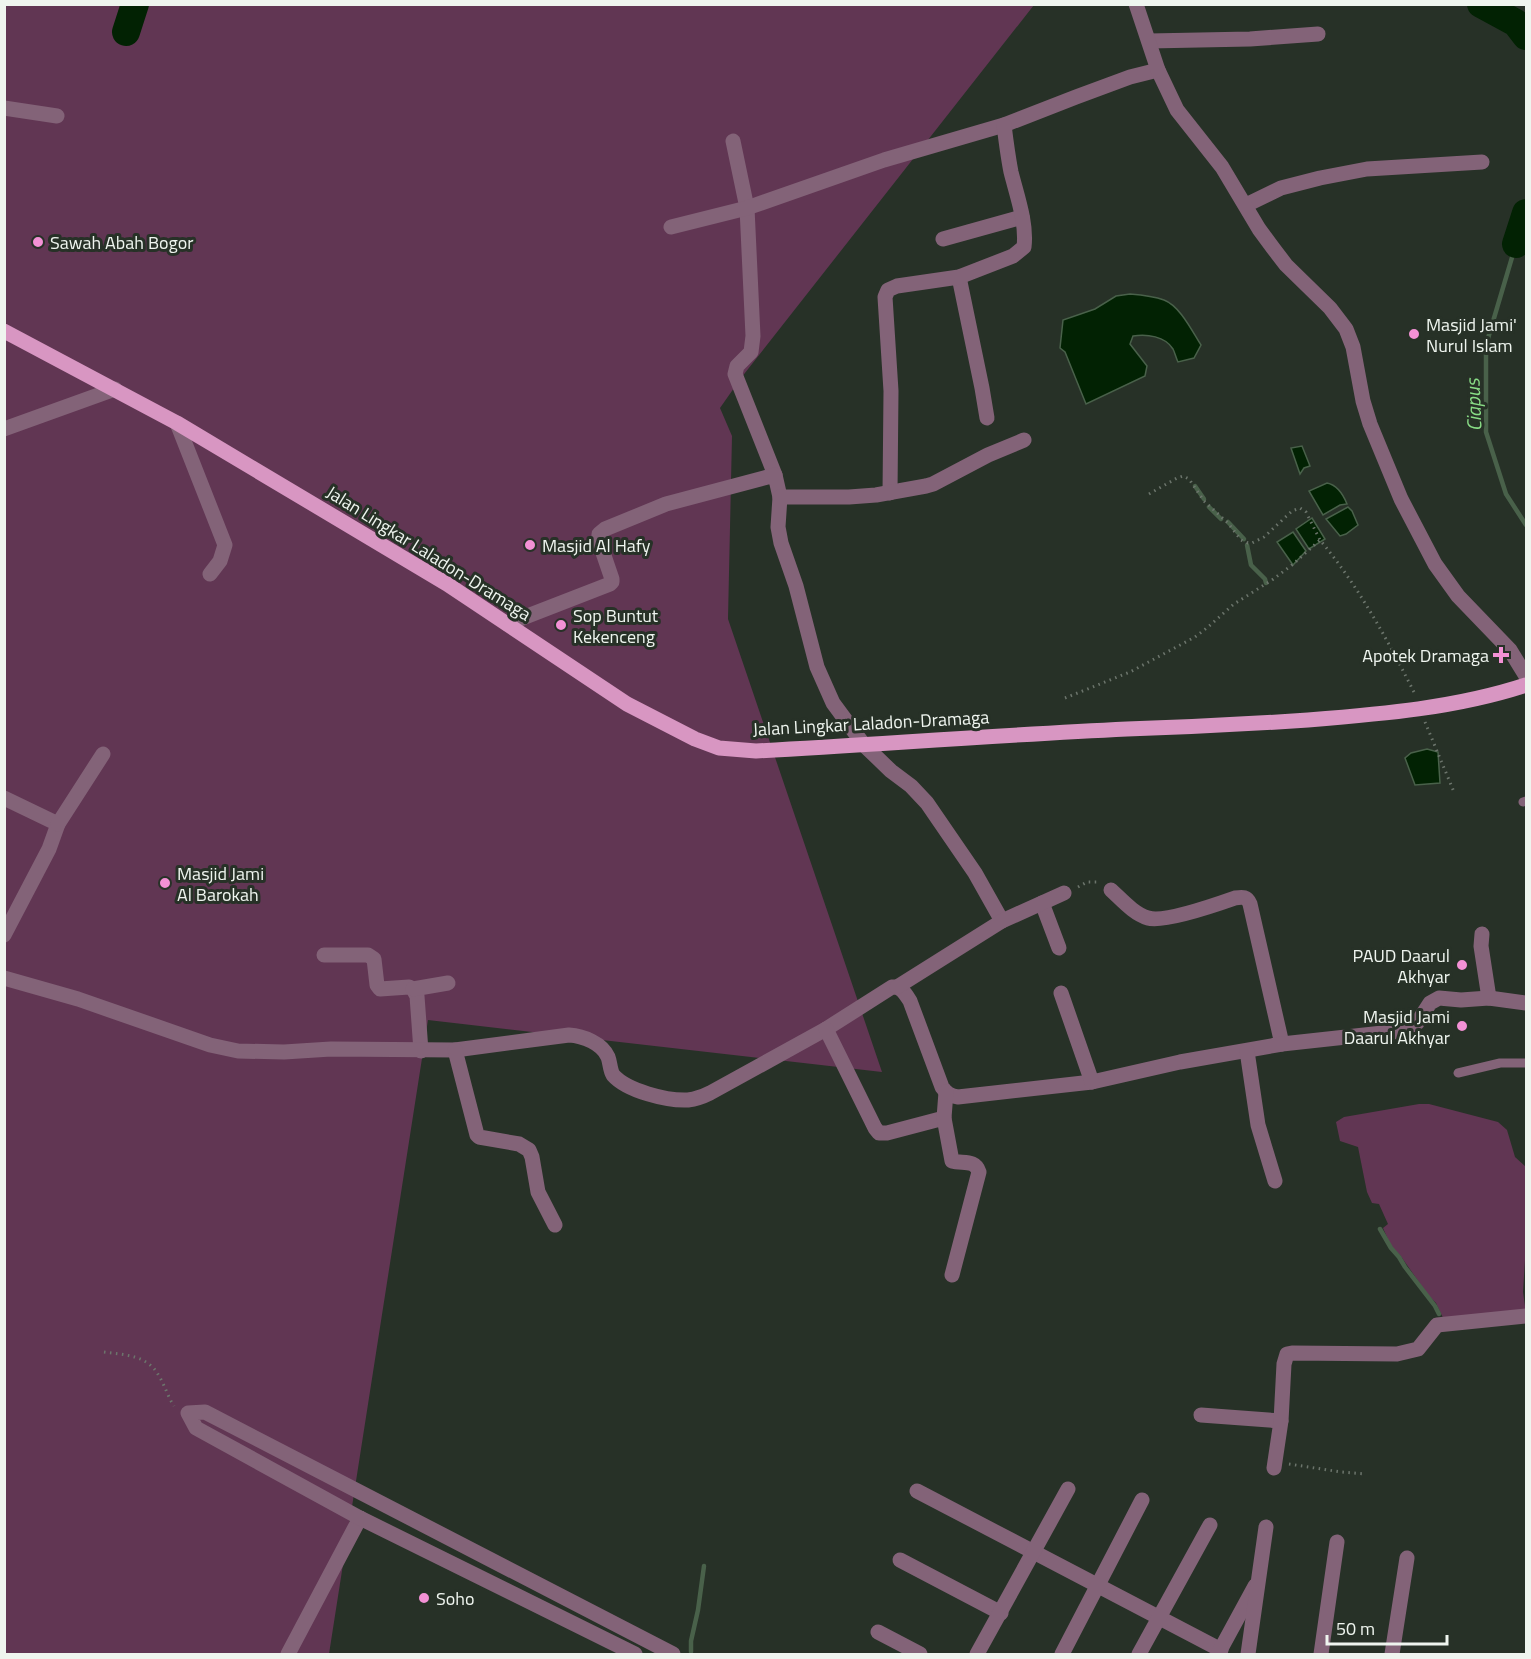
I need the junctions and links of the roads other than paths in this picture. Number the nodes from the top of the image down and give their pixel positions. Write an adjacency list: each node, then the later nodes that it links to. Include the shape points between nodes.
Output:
1 (1136, 4): 3 (street)
2 (1318, 34): 3 (street)
3 (1149, 41): 4 (street)
4 (1158, 70): 7 (street); 10 (street, via 1177,110 1222,166)
5 (4, 108): 6 (street)
6 (57, 116)
7 (1004, 125): 11 (street, via 884,160); 12 (street)
8 (733, 141): 11 (street)
9 (1482, 162): 10 (street, via 1332,176 1281,188)
10 (1246, 205): 27 (street, via 1286,265 1342,322 1353,347 1370,424 1419,535 1444,578 1510,650)
11 (747, 208): 13 (street); 22 (street, via 753,342 751,352 737,366 735,374)
12 (1022, 218): 14 (street); 15 (street, via 1024,247 1019,252)
13 (671, 227)
14 (943, 239)
15 (959, 277): 18 (street); 23 (street, via 897,286 888,290 885,297 891,391)
16 (4, 331): 17 (main road, Jalan Lingkar Laladon-Dramaga)
17 (115, 389): 19 (main road, Jalan Lingkar Laladon-Dramaga); 20 (street)
18 (987, 418)
19 (177, 423): 25 (street, via 225,545); 26 (main road, Jalan Lingkar Laladon-Dramaga)
20 (4, 429)
21 (1024, 440): 23 (street, via 933,484)
22 (775, 475): 24 (street); 26 (street, via 666,504 605,529 599,534 599,541 612,579 610,584)
23 (890, 493): 24 (street)
24 (780, 497): 29 (street, via 779,535 817,667 833,703)
25 (210, 574)
26 (507, 624): 29 (main road, Jalan Lingkar Laladon-Dramaga, via 627,704 719,748 756,751)
27 (1527, 676)
28 (1527, 685): 29 (main road, Jalan Lingkar Laladon-Dramaga, via 1420,709 1369,715)
29 (864, 745): 36 (street, via 927,803)
30 (103, 754): 32 (street)
31 (4, 798): 32 (street)
32 (58, 824): 38 (street)
33 (1111, 890): 49 (street, via 1137,914 1155,919 1247,898)
34 (1064, 893): 35 (street)
35 (1042, 903): 36 (street); 39 (street)
36 (1002, 921): 43 (street)
37 (1482, 934): 46 (street)
38 (4, 935)
39 (1059, 948)
40 (324, 955): 44 (street, via 368,955 374,958 380,989)
41 (4, 978): 51 (street, via 238,1051)
42 (448, 983): 44 (street)
43 (897, 987): 48 (street, via 886,990); 56 (street, via 910,1001)
44 (413, 989): 51 (street, via 417,996)
45 (1061, 993): 55 (street)
46 (1489, 998): 47 (street); 49 (street, via 1436,999 1417,1023 1401,1031)
47 (1527, 1003)
48 (826, 1029): 50 (street, via 710,1093 688,1100 633,1088 612,1074 607,1054 579,1035); 57 (street, via 879,1133)
49 (1282, 1044): 52 (street)
50 (455, 1050): 51 (street); 59 (street, via 477,1135 529,1150 538,1192)
51 (420, 1051)
52 (1247, 1051): 55 (street); 58 (street, via 1258,1125)
53 (1527, 1063): 54 (lane)
54 (1458, 1073)
55 (1092, 1082): 56 (street, via 964,1096)
56 (946, 1092): 57 (street)
57 (944, 1118): 60 (street, via 952,1161 973,1164 979,1172)
58 (1275, 1181)
59 (555, 1225)
60 (952, 1275)
61 (1527, 1316): 63 (street, via 1437,1325 1418,1349 1396,1354 1287,1354)
62 (1201, 1414): 63 (street)
63 (1281, 1421): 64 (street)
64 (1275, 1465)
65 (1068, 1489): 72 (street)
66 (916, 1491): 72 (street)
67 (1142, 1500): 76 (street)
68 (360, 1518): 81 (street); 82 (street); 83 (street, via 196,1428 188,1413 205,1412)
69 (1210, 1525): 78 (street)
70 (1266, 1527): 75 (street)
71 (1337, 1542): 89 (street)
72 (1034, 1552): 76 (street); 77 (street)
73 (1407, 1558): 90 (street)
74 (900, 1560): 77 (street)
75 (1260, 1576): 80 (street); 88 (street)
76 (1098, 1586): 78 (street); 86 (street)
77 (1001, 1613): 85 (street)
78 (1159, 1618): 80 (street); 87 (street)
79 (878, 1632): 84 (street)
80 (1220, 1652)
81 (288, 1654)
82 (635, 1654)
83 (673, 1654)
84 (920, 1654)
85 (977, 1654)
86 (1062, 1654)
87 (1139, 1654)
88 (1248, 1654)
89 (1321, 1654)
90 (1392, 1654)

